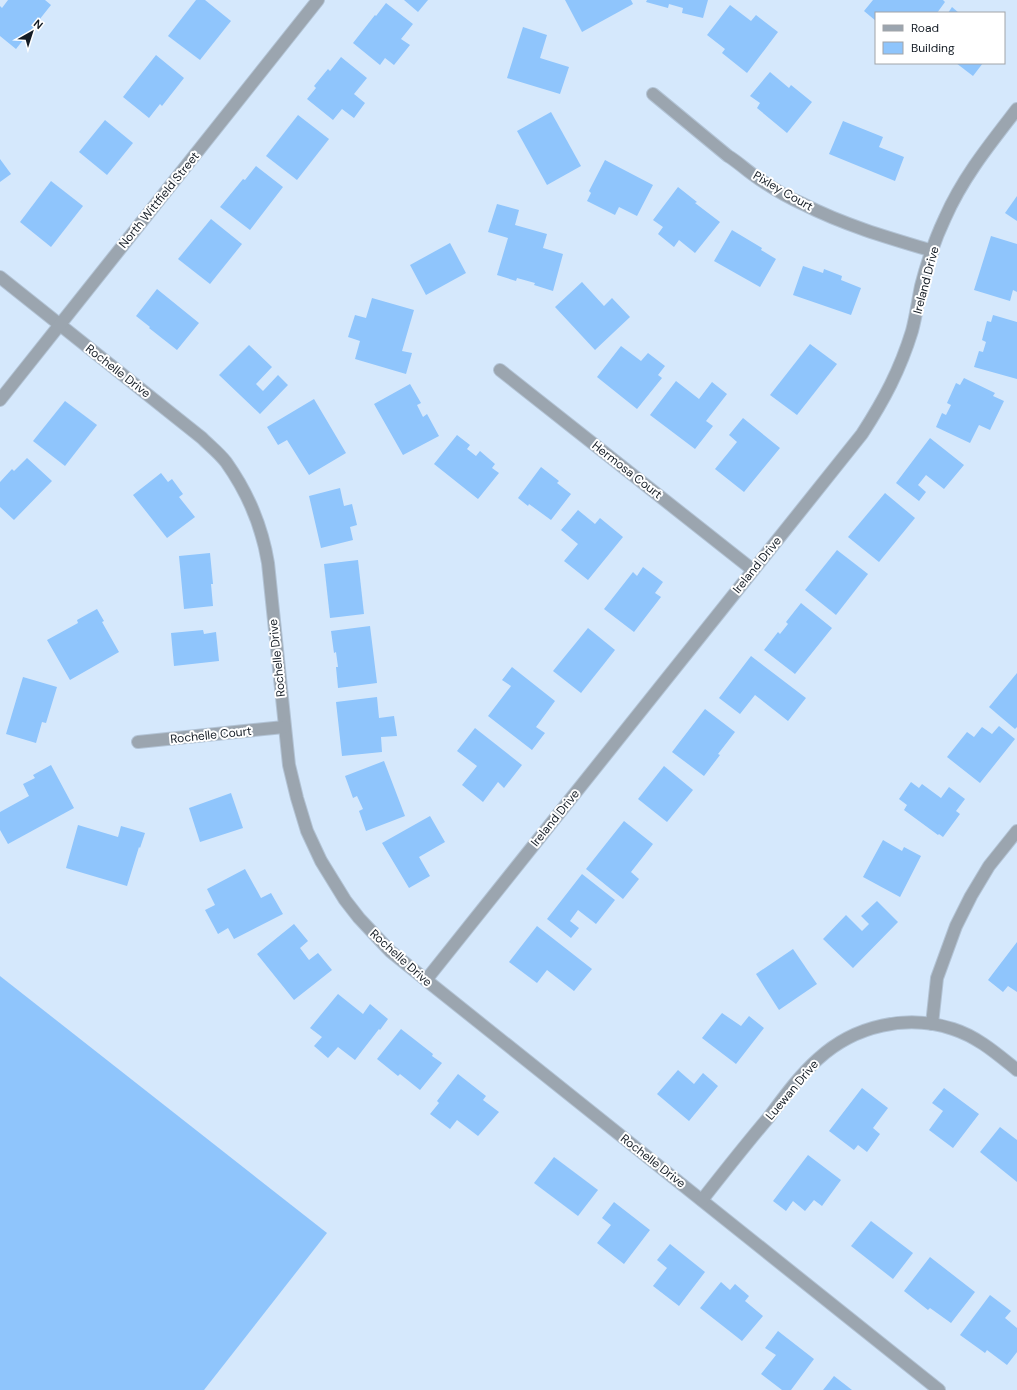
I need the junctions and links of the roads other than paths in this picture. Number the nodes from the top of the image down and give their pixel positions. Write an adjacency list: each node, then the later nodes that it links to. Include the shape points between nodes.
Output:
1 (318, 0): 6 (street, North Wittfield Street)
2 (653, 94): 4 (street, Pixley Court, via 755,176 803,205 877,234)
3 (1017, 109): 4 (street, Ireland Drive, via 972,168 948,212)
4 (933, 251): 9 (street, Ireland Drive, via 908,343 881,405 854,444)
5 (0, 278): 6 (street, Rochelle Drive)
6 (60, 325): 8 (street, North Wittfield Street); 10 (street, Rochelle Drive, via 202,438 225,462 249,500 264,541 268,563)
7 (500, 370): 9 (street, Hermosa Court)
8 (0, 400)
9 (754, 570): 13 (street, Ireland Drive)
10 (284, 727): 11 (street, Rochelle Court); 13 (street, Rochelle Drive, via 291,777 303,820 321,861 359,918 390,951)
11 (138, 742)
12 (1017, 831): 14 (street, via 990,866 956,926 937,978)
13 (426, 980): 16 (street, Rochelle Drive)
14 (932, 1024): 15 (street, Luewan Drive, via 953,1029 979,1041); 16 (street, Luewan Drive, via 910,1022 876,1027 845,1039 826,1052 803,1074)
15 (1017, 1070)
16 (702, 1200): 17 (street, Rochelle Drive)
17 (939, 1390)

